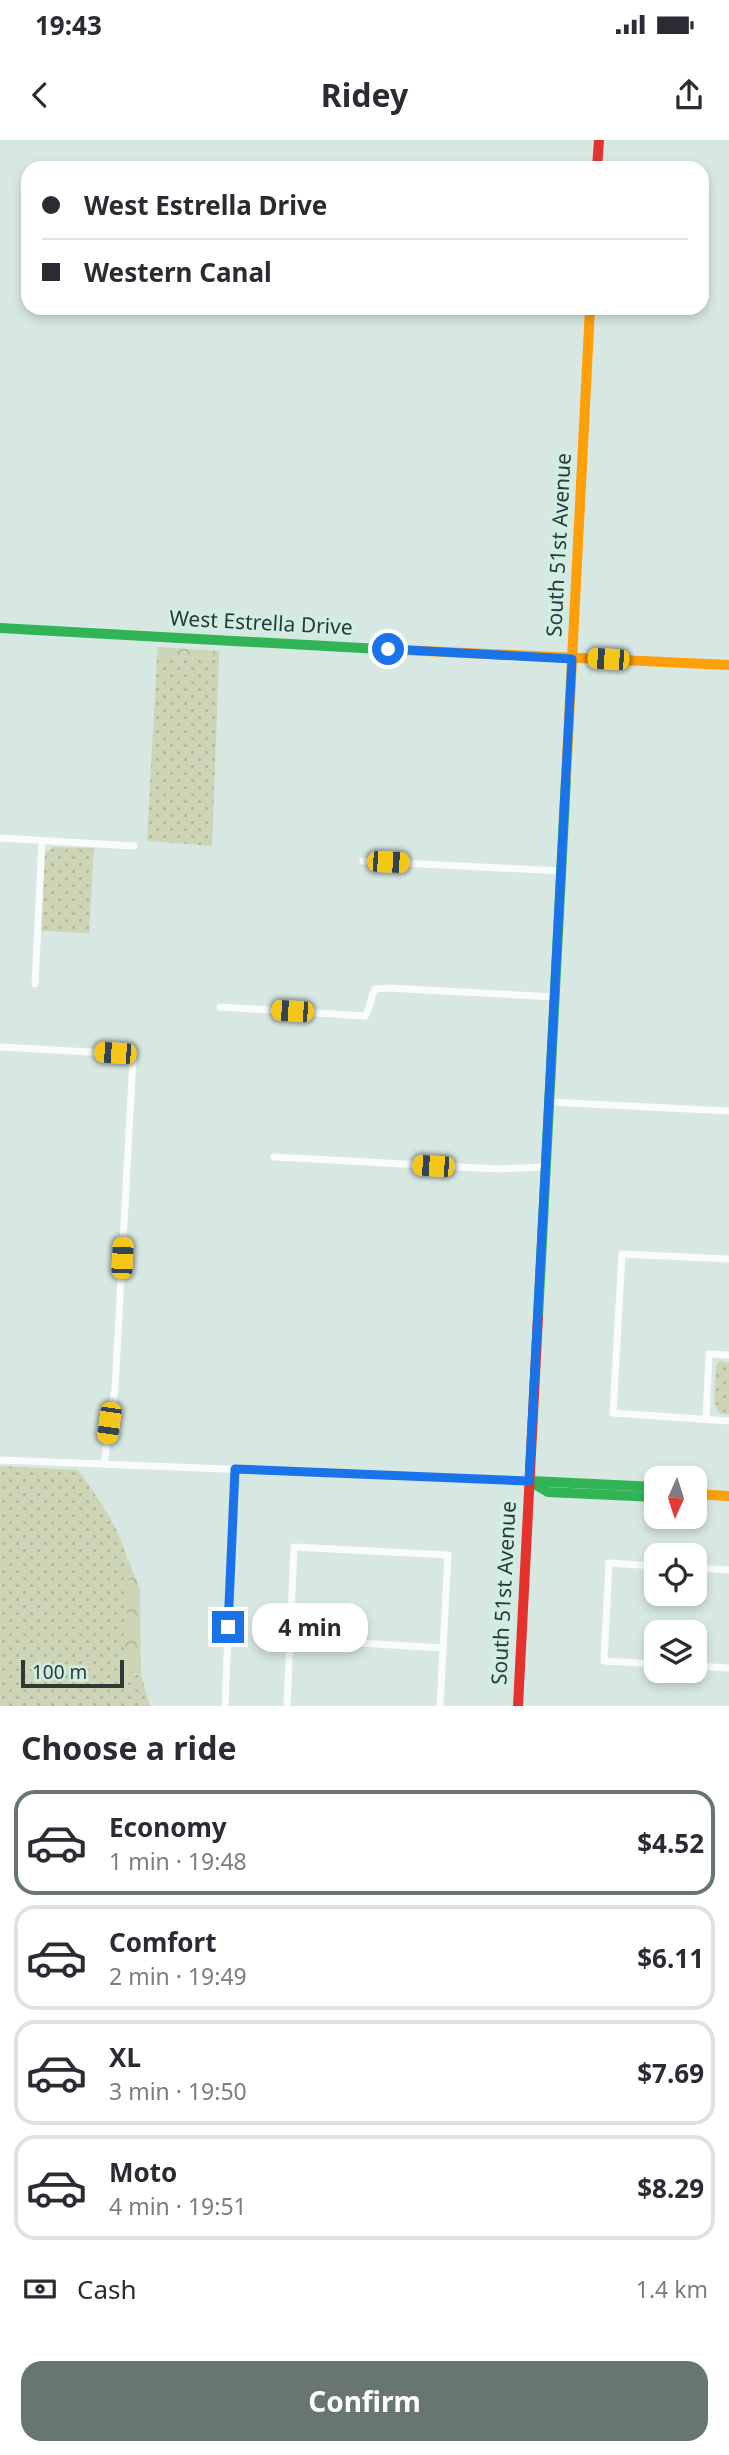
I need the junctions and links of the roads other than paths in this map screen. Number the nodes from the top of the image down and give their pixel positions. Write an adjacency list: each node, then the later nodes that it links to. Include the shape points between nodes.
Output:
1 (599, 140): 2 (main road)
2 (598, 161)
3 (590, 315): 5 (main road, South 51st Avenue)
4 (0, 628): 5 (main road, West Estrella Drive)
5 (572, 659): 6 (main road, West Estrella Drive); 11 (main road, South 51st Avenue)
6 (729, 665)
7 (0, 838): 8 (street)
8 (42, 841): 9 (street); 12 (street)
9 (134, 846)
10 (363, 861): 11 (street)
11 (561, 871): 13 (main road, South 51st Avenue)
12 (36, 984)
13 (555, 997): 14 (street, via 388,988 375,989 365,1016); 16 (main road, South 51st Avenue)
14 (220, 1007)
15 (0, 1047): 25 (street, via 115,1053 133,1059 115,1389)
16 (549, 1102): 17 (street); 19 (main road, South 51st Avenue)
17 (729, 1111)
18 (274, 1157): 19 (street, via 498,1170)
19 (546, 1167): 27 (main road, South 51st Avenue)
20 (729, 1259): 22 (street, via 622,1254 613,1413)
21 (729, 1355): 22 (street, via 709,1354)
22 (706, 1419): 23 (street)
23 (729, 1420)
24 (0, 1460): 25 (street)
25 (104, 1464): 26 (street)
26 (235, 1469): 27 (street); 40 (street)
27 (529, 1481): 28 (main road); 30 (main road, via 548,1492); 43 (main road, South 51st Avenue)
28 (644, 1486)
29 (707, 1495): 31 (main road)
30 (644, 1496)
31 (729, 1496)
32 (644, 1565): 37 (street, via 609,1563 604,1661)
33 (707, 1569): 34 (street)
34 (729, 1570)
35 (290, 1639): 36 (street); 36 (street, via 294,1547 448,1555); 41 (street)
36 (443, 1648): 42 (street)
37 (644, 1663)
38 (707, 1667): 39 (street)
39 (729, 1668)
40 (225, 1706)
41 (287, 1706)
42 (440, 1706)
43 (518, 1706)

